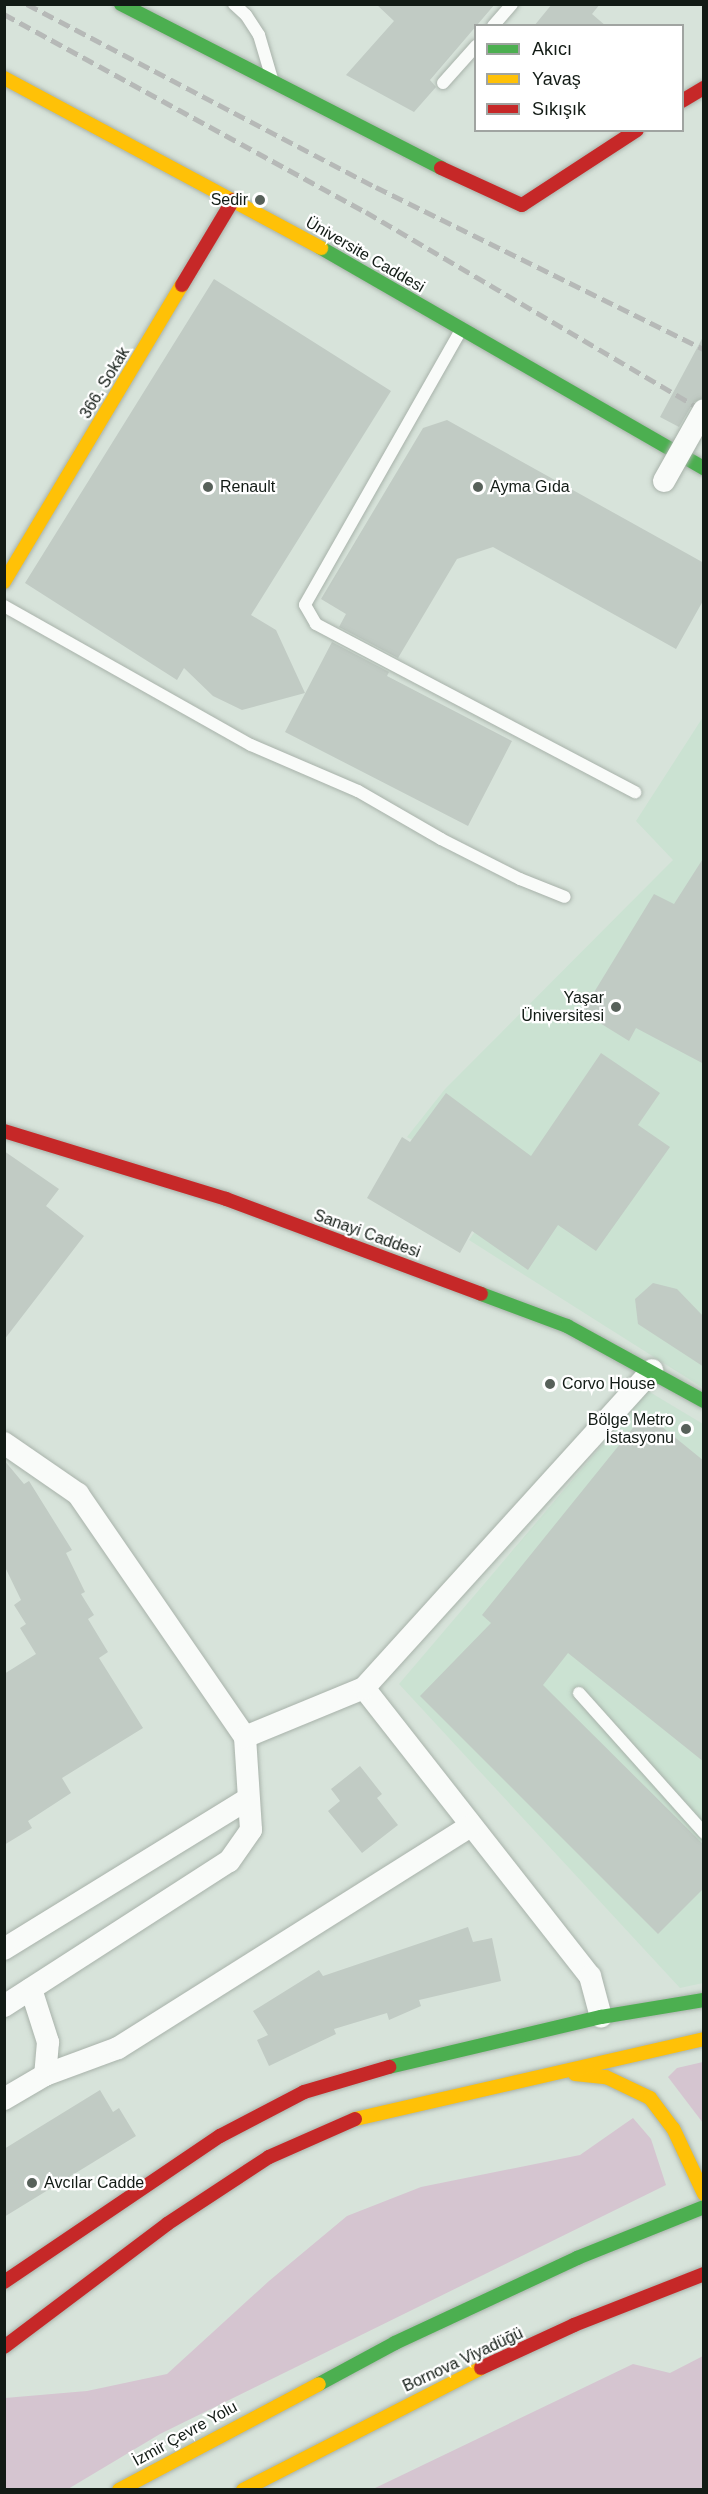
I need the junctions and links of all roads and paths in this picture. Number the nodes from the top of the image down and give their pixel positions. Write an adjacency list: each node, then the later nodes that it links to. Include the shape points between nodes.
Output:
1 (121, 4): 7 (main road)
2 (234, 4): 7 (lane, via 259,35)
3 (512, 4): 4 (lane)
4 (495, 24)
5 (474, 48): 8 (lane)
6 (4, 78): 12 (main road, Üniversite Caddesi)
7 (273, 84): 11 (main road, via 394,147 522,205)
8 (443, 84)
9 (704, 88): 10 (main road)
10 (684, 100)
11 (634, 132)
12 (233, 200): 13 (main road, Üniversite Caddesi); 17 (main road, 366. Sokak)
13 (461, 329): 15 (main road, Üniversite Caddesi); 19 (lane, via 305,606 316,624)
14 (704, 410): 16 (street, bridge)
15 (704, 468)
16 (664, 481)
17 (4, 582)
18 (4, 606): 20 (lane, via 251,745 358,791 441,839)
19 (635, 792)
20 (565, 897)
21 (4, 1131): 22 (main road, Sanayi Caddesi, via 237,1203 567,1326)
22 (652, 1370): 23 (main road, Sanayi Caddesi); 25 (street)
23 (704, 1401)
24 (4, 1443): 27 (street, via 78,1494)
25 (364, 1688): 27 (street); 29 (street)
26 (579, 1693): 30 (lane)
27 (245, 1737): 28 (street)
28 (248, 1799): 31 (street); 32 (street, via 251,1830 229,1861)
29 (471, 1826): 35 (street, via 590,1976); 37 (street, via 118,2048)
30 (704, 1833)
31 (4, 1949)
32 (31, 1989): 34 (street); 37 (street, via 48,2042)
33 (704, 2000): 35 (main road)
34 (4, 2006)
35 (601, 2017): 43 (main road, via 345,2077 304,2092 220,2136)
36 (704, 2039): 38 (main road)
37 (45, 2075): 39 (street)
38 (537, 2075): 40 (main road, via 606,2077 650,2098 673,2128); 46 (main road, via 373,2112 269,2157 167,2224)
39 (4, 2099)
40 (704, 2193)
41 (704, 2207): 47 (main road, İzmir Çevre Yolu, via 577,2258 267,2408)
42 (704, 2274): 45 (main road, Bornova Viyadüğü)
43 (4, 2282)
44 (657, 2309): 45 (main road)
45 (574, 2325): 48 (main road, Bornova Viyadüğü, via 428,2393)
46 (4, 2347)
47 (119, 2490)
48 (243, 2490)

